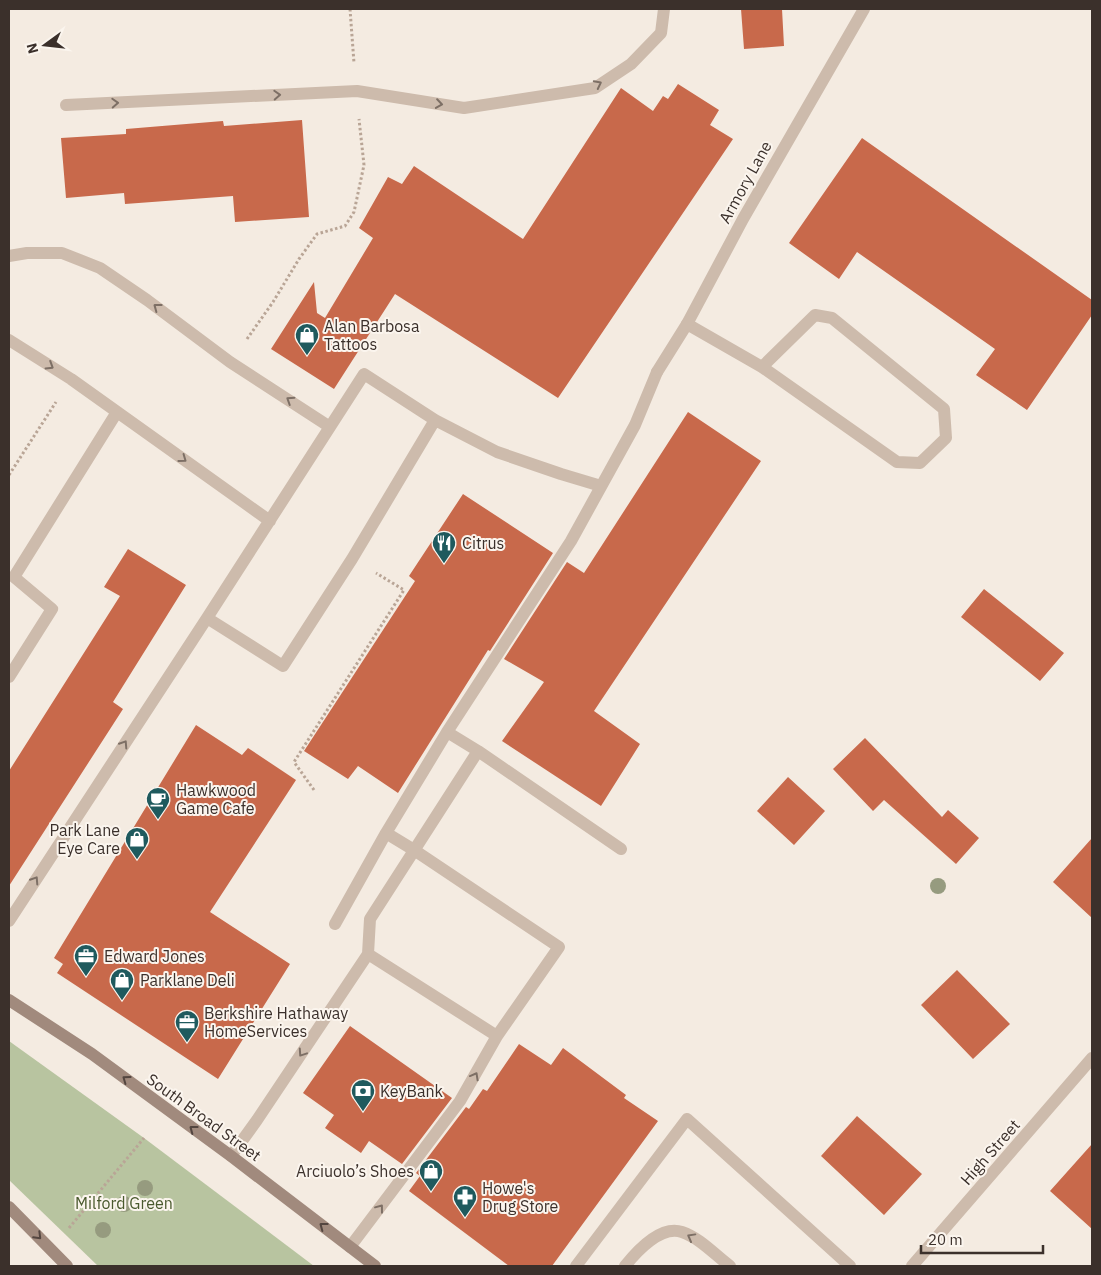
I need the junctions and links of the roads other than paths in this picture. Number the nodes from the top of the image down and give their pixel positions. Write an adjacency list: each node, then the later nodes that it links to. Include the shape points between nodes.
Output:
1 (664, 9): 3 (street, one-way to 1, via 356,92 464,108 595,88 631,64 661,33)
2 (864, 9): 5 (street, Armory Lane, via 743,219)
3 (66, 105)
4 (9, 256): 10 (street, one-way to 4, via 230,362 100,268 62,253)
5 (687, 324): 7 (street); 11 (street, Armory Lane, via 657,372 635,426)
6 (9, 340): 8 (street, one-way to 8)
7 (762, 367): 7 (street, via 896,462 920,463 946,438 944,408 832,318 815,315)
8 (117, 412): 12 (street, one-way to 12); 14 (street, via 14,577 52,609)
9 (435, 420): 10 (street, via 364,374); 11 (street, via 497,452); 13 (street, via 283,666)
10 (330, 427): 12 (street)
11 (601, 486): 15 (street, Armory Lane, via 571,541)
12 (270, 521): 13 (street)
13 (207, 618): 20 (street, one-way to 13)
14 (9, 677)
15 (447, 732): 16 (street); 17 (street, Armory Lane)
16 (478, 750): 18 (street); 19 (street)
17 (386, 834): 19 (street); 21 (street, Armory Lane)
18 (621, 849)
19 (414, 850): 22 (street, via 370,919); 24 (street, via 559,947)
20 (9, 921)
21 (335, 924)
22 (368, 954): 24 (street); 26 (street, one-way to 26, via 258,1120)
23 (9, 1000): 26 (main road, South Broad Street, one-way to 23, via 92,1054)
24 (497, 1036): 28 (street, one-way to 24, via 460,1101)
25 (1092, 1058): 35 (street, High Street)
26 (230, 1156): 28 (main road, South Broad Street, one-way to 26)
27 (9, 1207): 29 (main road, one-way to 29)
28 (350, 1247): 30 (main road, South Broad Street)
29 (67, 1266)
30 (375, 1266)
31 (576, 1266): 34 (street, via 688,1119)
32 (625, 1266): 33 (street, one-way to 32, via 695,1238 680,1231 664,1232 647,1242)
33 (730, 1266)
34 (850, 1266)
35 (912, 1266)

